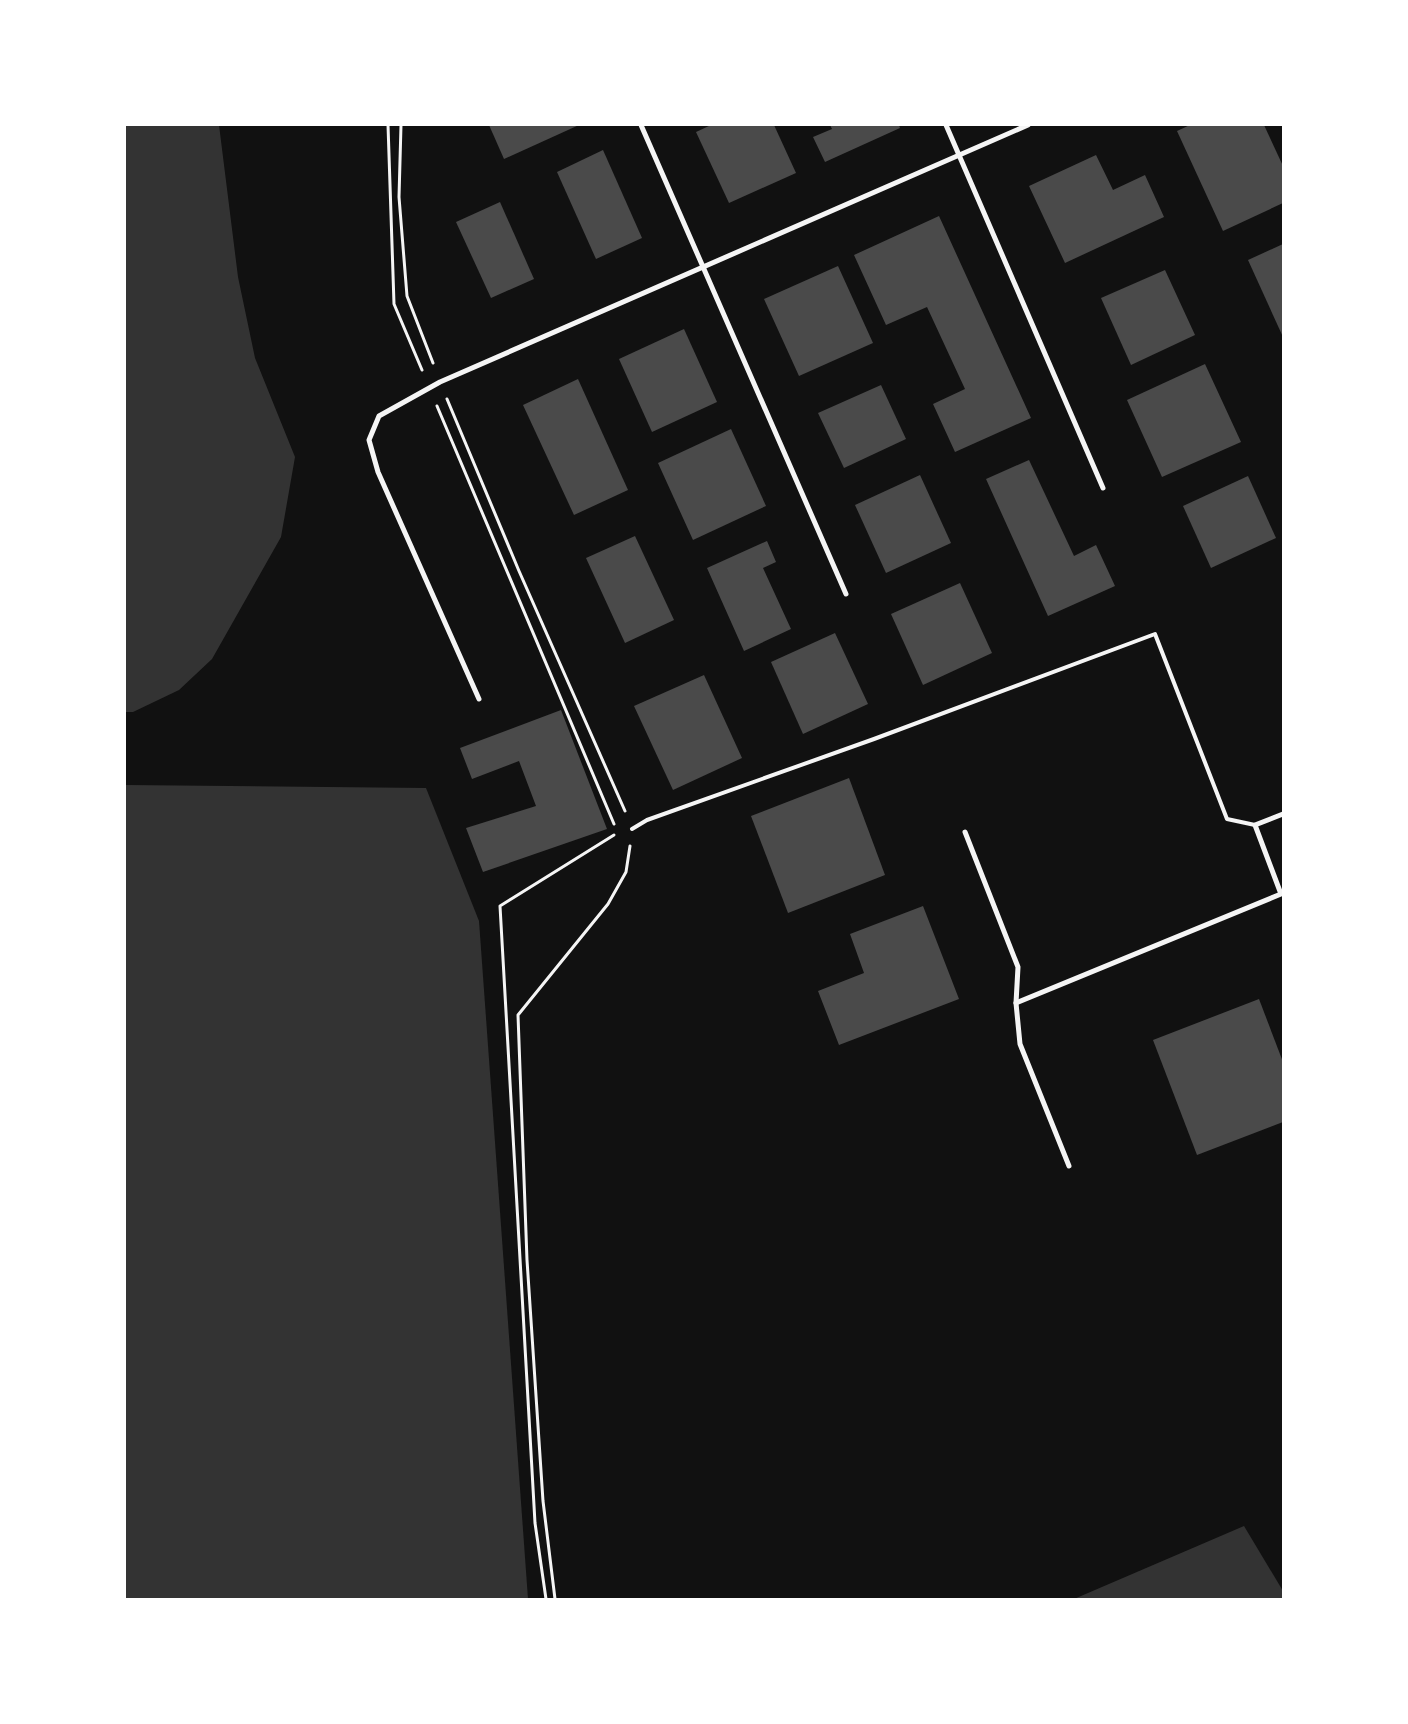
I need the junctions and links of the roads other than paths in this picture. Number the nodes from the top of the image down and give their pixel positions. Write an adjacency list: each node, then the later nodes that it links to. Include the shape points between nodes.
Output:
1 (641, 125): 5 (street)
2 (946, 125): 4 (street)
3 (1028, 125): 4 (street)
4 (959, 156): 5 (street); 6 (street)
5 (703, 268): 7 (street); 8 (street, via 440,382 379,416 369,440 378,472)
6 (1103, 488)
7 (846, 594)
8 (479, 698)
9 (1283, 814): 10 (street)
10 (1256, 825): 11 (lane, via 1227,820 1155,634 647,820); 13 (street, via 1281,894)
11 (632, 829)
12 (965, 832): 13 (street, via 1018,967)
13 (1016, 1003): 14 (street, via 1020,1044)
14 (1069, 1166)

